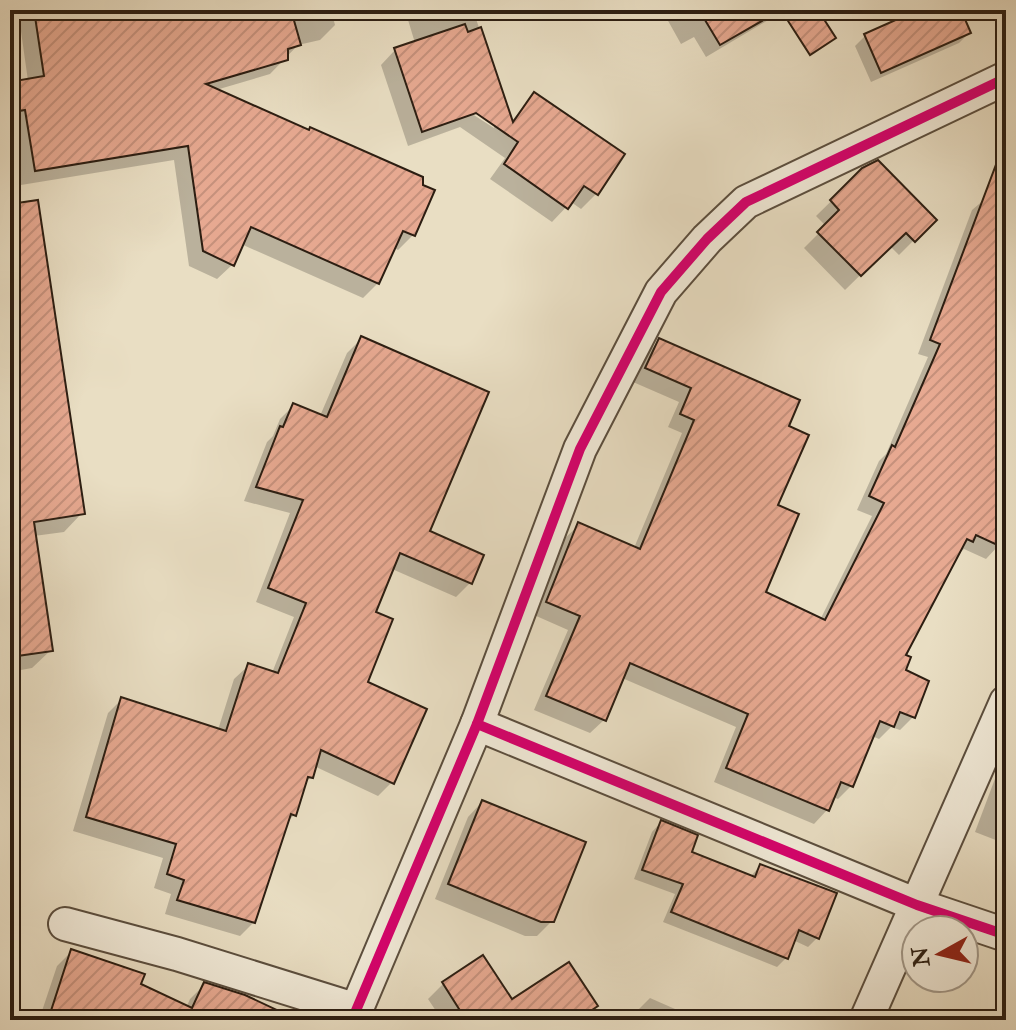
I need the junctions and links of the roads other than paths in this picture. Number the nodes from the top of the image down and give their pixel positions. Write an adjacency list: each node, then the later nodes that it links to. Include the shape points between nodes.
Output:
1 (1006, 78): 3 (street, via 746,202 661,292 580,449)
2 (1006, 702): 4 (street)
3 (477, 724): 4 (street); 7 (street)
4 (917, 905): 6 (street); 8 (street)
5 (65, 924): 7 (street, via 177,954)
6 (1006, 935)
7 (355, 1015)
8 (866, 1020)

